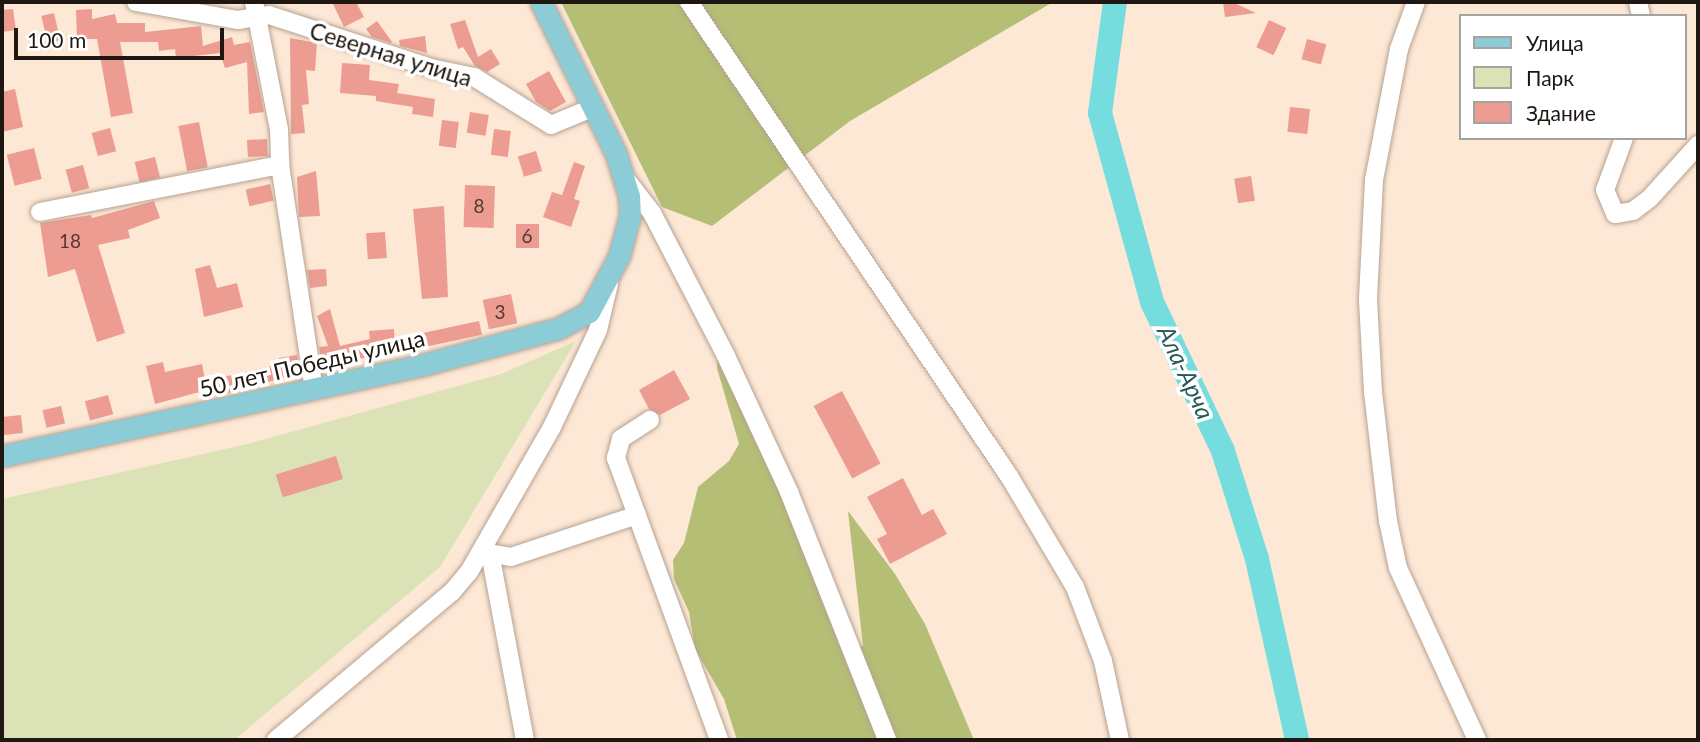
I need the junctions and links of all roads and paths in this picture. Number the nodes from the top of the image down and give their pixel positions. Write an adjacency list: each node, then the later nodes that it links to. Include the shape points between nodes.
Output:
1 (136, 2): 5 (street, Северная улица, via 238,20)
2 (541, 2): 6 (main road, 50 лет Победы улица)
3 (689, 2): 22 (street, via 1009,476 1075,587 1103,661)
4 (1416, 2): 23 (street, via 1396,62 1374,180 1368,300 1373,392 1398,568)
5 (256, 9): 6 (street, Северная улица, via 431,68 474,77 551,125); 9 (street, via 279,129)
6 (592, 108): 10 (main road, 50 лет Победы улица)
7 (1623, 140): 8 (street, via 1605,190 1615,214 1633,211 1650,198)
8 (1698, 145)
9 (280, 165): 11 (street); 13 (street)
10 (625, 178): 12 (main road, 50 лет Победы улица, via 630,215); 21 (street, via 652,213 726,356 789,492)
11 (40, 212)
12 (611, 277): 13 (main road, 50 лет Победы улица, via 589,312 559,328); 17 (street, via 598,330)
13 (314, 390): 15 (main road, 50 лет Победы улица)
14 (650, 420): 16 (street, via 621,439 615,449)
15 (2, 456)
16 (637, 515): 17 (street, via 510,557); 20 (street)
17 (486, 552): 18 (street, via 452,592); 19 (street)
18 (276, 740)
19 (525, 740)
20 (719, 740)
21 (887, 740)
22 (1120, 740)
23 (1477, 740)

